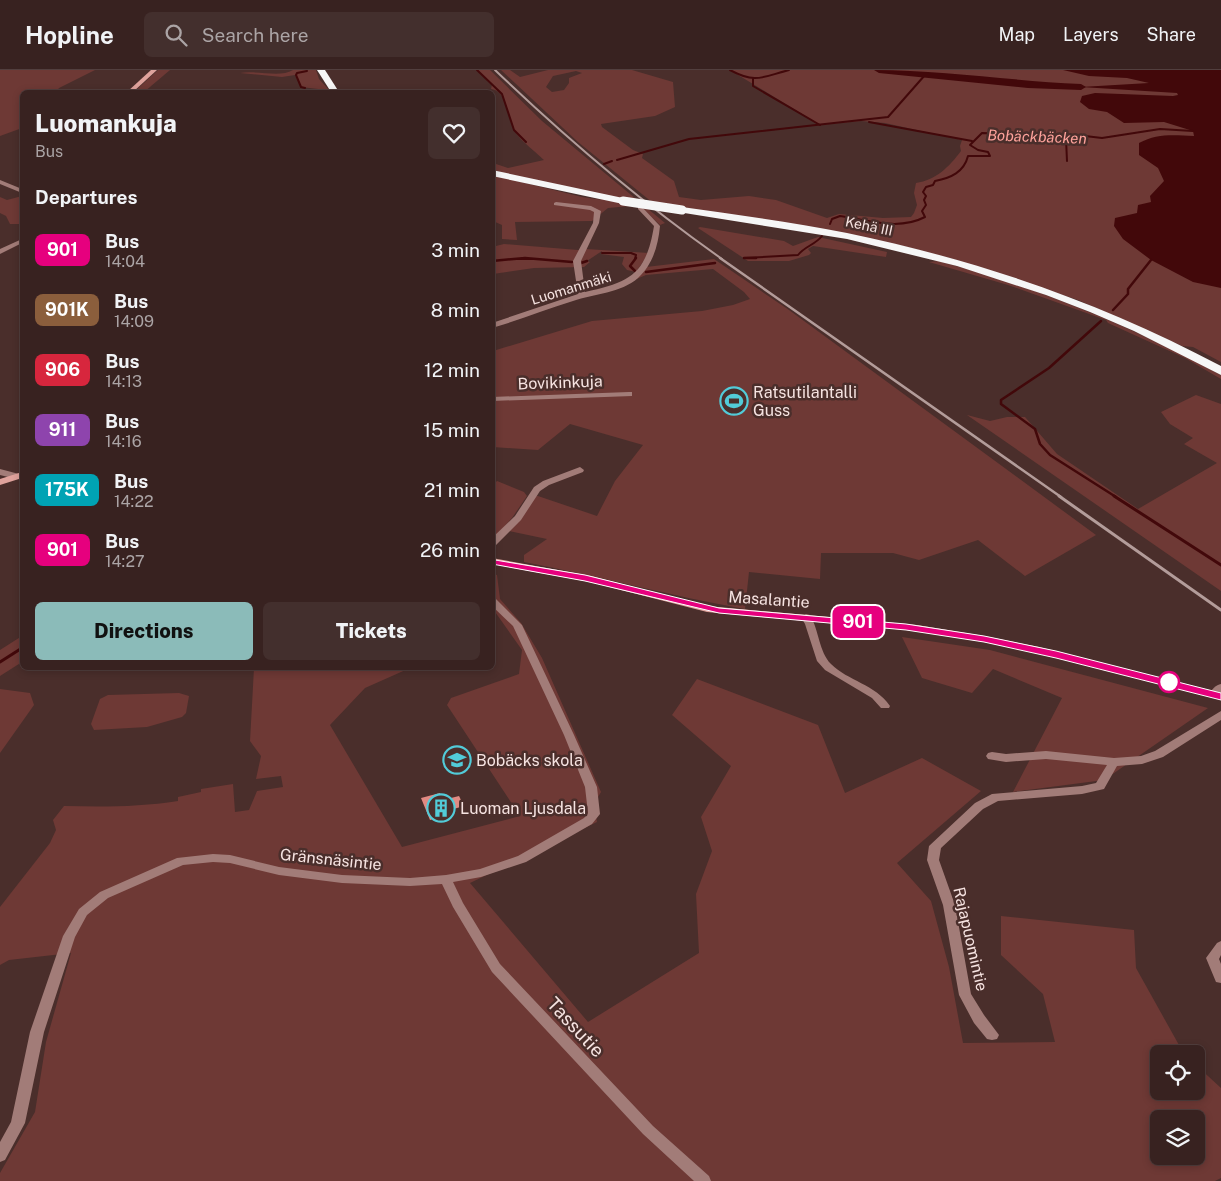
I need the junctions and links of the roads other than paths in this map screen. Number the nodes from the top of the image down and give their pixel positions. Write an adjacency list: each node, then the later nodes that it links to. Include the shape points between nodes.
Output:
1 (154, 70): 3 (street)
2 (321, 70): 4 (highway)
3 (132, 90)
4 (334, 90)
5 (495, 173): 14 (highway, Kehä III, bridge, via 565,190 840,235 912,250 1048,292 1164,341)
6 (0, 182): 7 (street)
7 (20, 190)
8 (556, 204): 12 (street, via 598,211 596,224 577,261)
9 (640, 208): 12 (street, Luomanmäki, via 657,226 649,260 621,286)
10 (20, 242): 11 (street)
11 (0, 252)
12 (582, 295): 13 (street, Luomanmäki)
13 (495, 325)
14 (1221, 372)
15 (629, 394): 16 (street, Bovikinkuja)
16 (495, 399)
17 (580, 470): 21 (street, via 537,489 518,518)
18 (0, 472): 19 (street)
19 (20, 475): 20 (street)
20 (0, 482)
21 (495, 541)
22 (495, 562): 24 (street, Masalantie, via 585,578 707,609)
23 (495, 603): 30 (street, Gränsnäsintie, via 518,625 591,787 594,814 588,821 522,859 481,873)
24 (806, 617): 25 (street, Masalantie, via 917,628 984,639); 26 (street, via 821,659 829,668 876,696)
25 (1219, 692)
26 (885, 706)
27 (1221, 715): 29 (street, via 1159,754 1142,760)
28 (992, 756): 29 (street, via 1046,755)
29 (1114, 762): 33 (street, Rajapuomintie, via 1100,786 996,797 979,806 935,846 933,860 949,905 965,994)
30 (446, 879): 34 (street, Gränsnäsintie, via 410,882 342,880 213,858 180,861 104,895 83,912 69,936 37,1032 18,1123); 35 (street, Tassutie, via 457,904 496,968 648,1130)
31 (1219, 947): 32 (street, via 1212,958)
32 (1221, 978)
33 (992, 1034)
34 (0, 1156)
35 (704, 1181)

